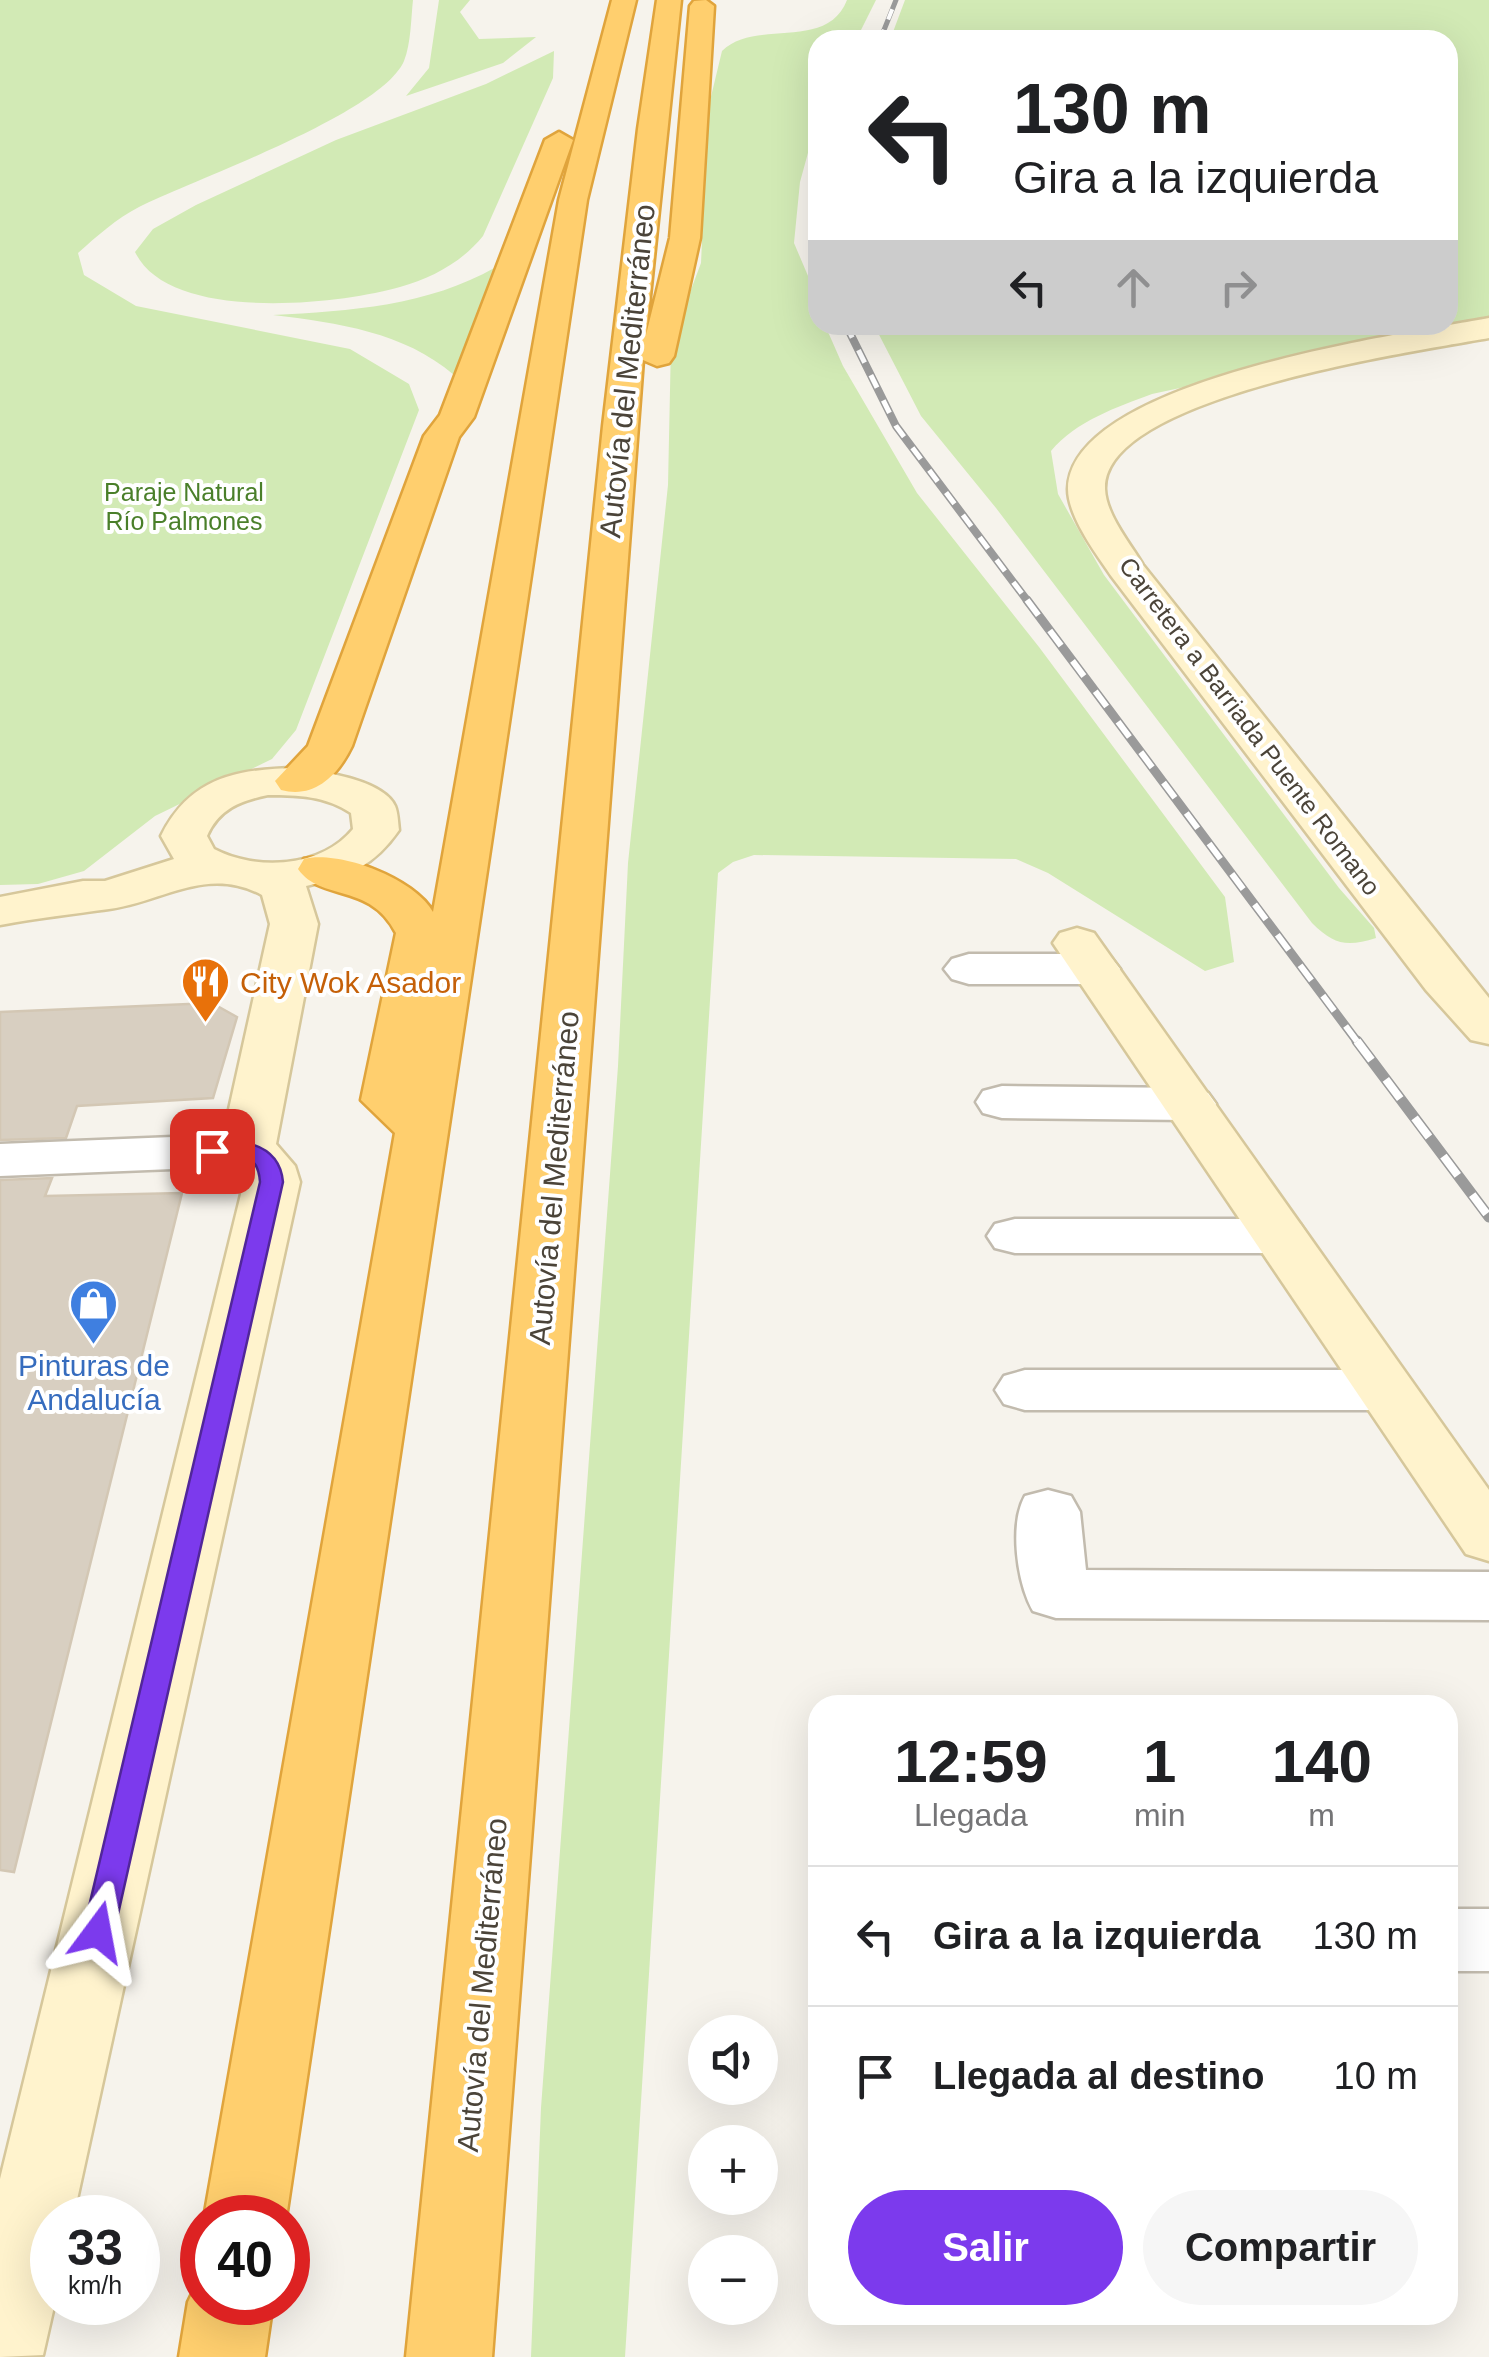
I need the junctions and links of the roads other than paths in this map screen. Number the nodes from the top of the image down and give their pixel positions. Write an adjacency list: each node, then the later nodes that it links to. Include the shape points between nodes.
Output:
1 (608, 0): 9 (highway, via 330,746)
2 (624, 0): 19 (highway, via 574,200)
3 (669, 0): 8 (highway, Autovía del Mediterráneo)
4 (702, 0): 8 (highway, via 684,238 648,399)
5 (1489, 328): 6 (street, Carretera a Barriada Puente Romano)
6 (1458, 334)
7 (1456, 335): 16 (street, Carretera a Barriada Puente Romano, via 1274,373 1167,404 1102,444 1085,486 1126,570)
8 (620, 426): 35 (highway, Autovía del Mediterráneo)
9 (297, 781): 10 (street, via 223,794); 11 (street, via 349,790 377,818 370,841 358,852)
10 (194, 814): 12 (street, via 184,836 188,848 211,866); 13 (street, via 157,848)
11 (321, 869): 12 (street); 19 (highway, via 384,891 406,906 420,933 387,1100)
12 (240, 874): 13 (street, via 186,870 109,895); 20 (street, via 284,888 294,924)
13 (83, 895): 14 (street)
14 (0, 911)
15 (969, 971): 18 (street, via 1086,956)
16 (1489, 1029)
17 (1002, 1104): 18 (street)
18 (1189, 1104): 22 (street)
19 (424, 1130): 31 (highway)
20 (247, 1150): 21 (street); 33 (street, via 270,1168 268,1200)
21 (0, 1160)
22 (1280, 1236): 23 (street); 24 (street)
23 (1014, 1238)
24 (1386, 1390): 25 (street); 27 (street)
25 (1025, 1392)
26 (1048, 1512): 28 (street, via 1056,1594)
27 (1489, 1538)
28 (1489, 1596)
29 (1458, 1940): 30 (street)
30 (1489, 1940)
31 (249, 2195)
32 (227, 2325): 34 (highway)
33 (0, 2355)
34 (222, 2357)
35 (449, 2357)

